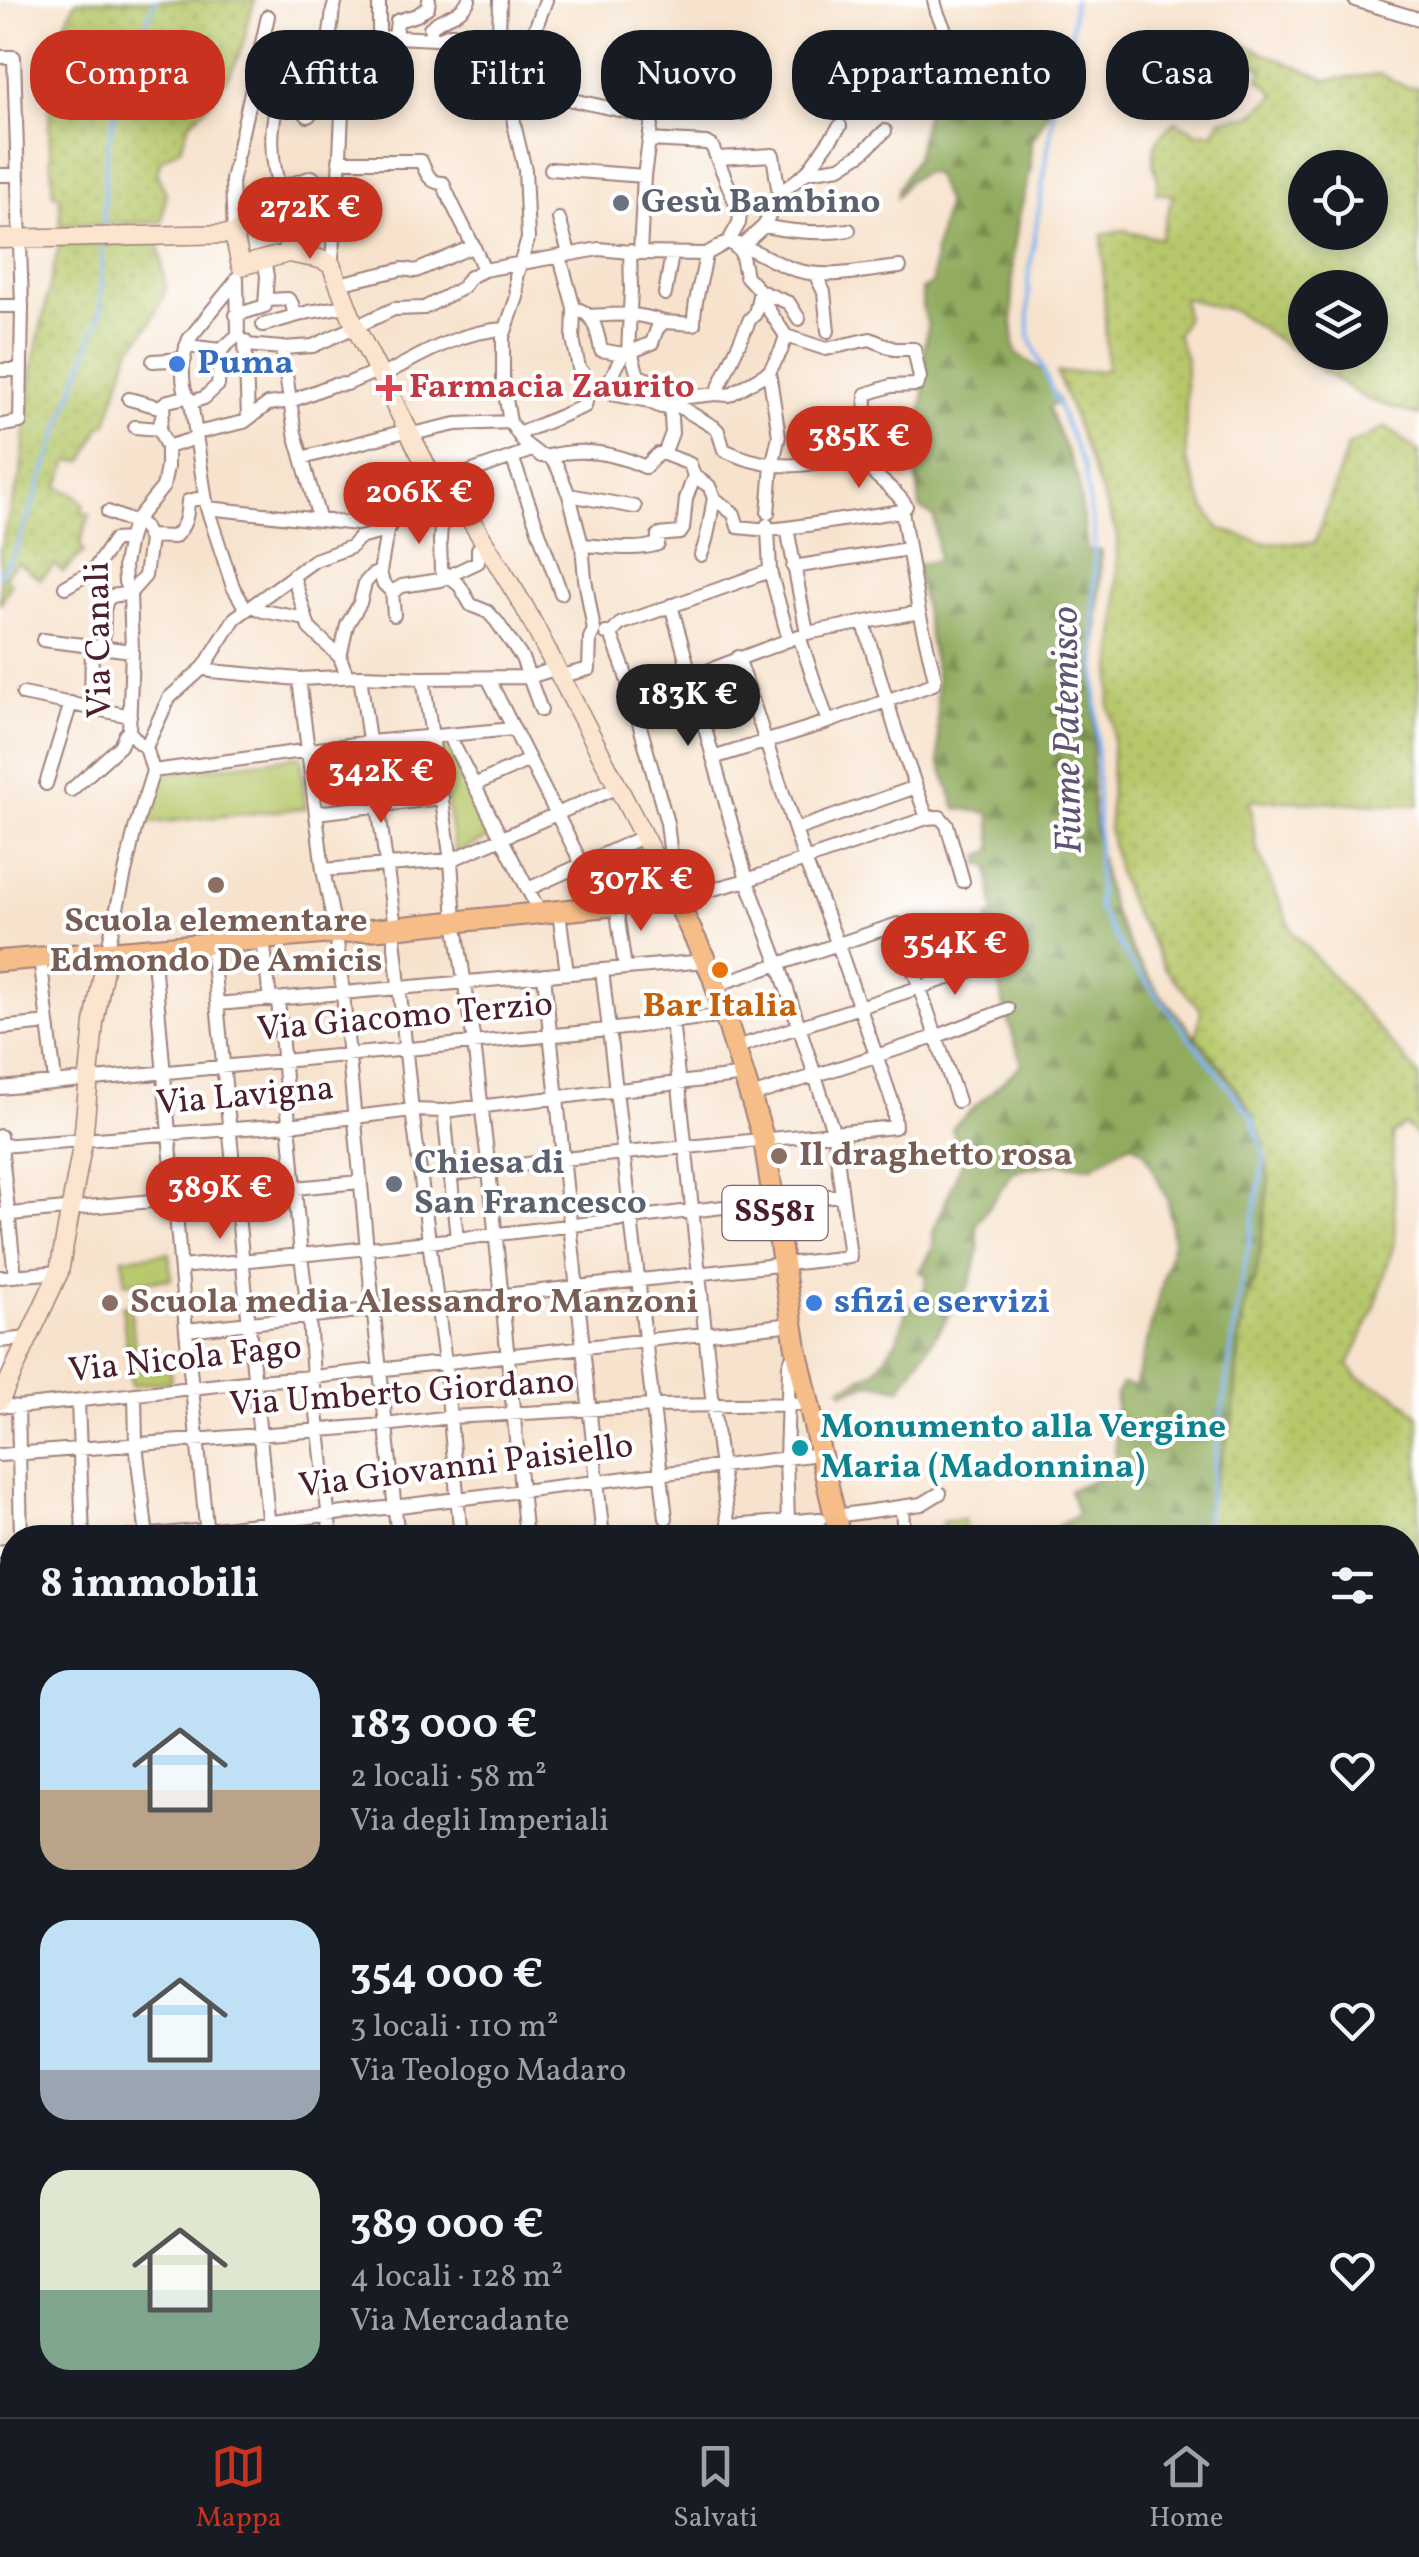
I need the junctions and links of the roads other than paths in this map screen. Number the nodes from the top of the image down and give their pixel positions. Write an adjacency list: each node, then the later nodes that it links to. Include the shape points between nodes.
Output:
1 (336, 0): 31 (street, via 313,112 306,113 305,99 316,72 311,62 280,93 272,147)
2 (379, 0): 11 (street)
3 (429, 0): 12 (street, via 417,15 397,21)
4 (469, 0): 15 (street, via 462,11 434,23)
5 (500, 0): 15 (street, via 499,34)
6 (546, 0): 48 (street, via 514,97 528,239)
7 (934, 0): 13 (street)
8 (1354, 0): 10 (street)
9 (268, 16): 37 (street, via 232,180)
10 (1419, 19)
11 (379, 30)
12 (395, 30)
13 (946, 30)
14 (414, 38): 15 (street)
15 (432, 39)
16 (7, 57): 17 (street)
17 (8, 117): 28 (street)
18 (342, 120): 24 (street)
19 (652, 120): 22 (street)
20 (840, 126): 26 (street)
21 (885, 131): 26 (street, via 840,167)
22 (649, 140): 23 (street, via 706,143); 29 (street)
23 (718, 158): 32 (street, via 774,155); 39 (street, via 740,214)
24 (339, 161): 30 (street); 40 (street, via 422,161 427,175 443,183)
25 (551, 168): 29 (street)
26 (807, 172): 32 (street)
27 (0, 175): 28 (street)
28 (16, 175): 38 (street)
29 (644, 176): 41 (street)
30 (338, 182): 31 (street, via 323,187 312,178); 47 (street)
31 (280, 188): 33 (street)
32 (779, 194): 35 (street)
33 (286, 218): 37 (street); 42 (street)
34 (559, 220): 45 (street)
35 (764, 226): 36 (street); 39 (street)
36 (850, 230)
37 (234, 234): 38 (street); 51 (street)
38 (9, 239): 58 (street)
39 (736, 243): 44 (street); 52 (street); 54 (street, via 746,276)
40 (474, 246): 50 (street); 53 (street, via 416,271)
41 (635, 252): 43 (street); 45 (street); 61 (street)
42 (288, 254): 46 (street); 47 (street)
43 (672, 254): 44 (street); 55 (street)
44 (706, 254): 66 (street, via 694,324)
45 (564, 255): 48 (street); 60 (street)
46 (264, 260): 51 (street); 56 (street)
47 (331, 264): 53 (street)
48 (520, 265): 50 (street); 69 (street)
49 (900, 267): 52 (street)
50 (484, 270): 68 (street, via 424,308 394,309)
51 (239, 274): 62 (street); 76 (street, via 189,339)
52 (815, 274): 70 (street)
53 (338, 284): 59 (street)
54 (760, 291): 65 (street, via 789,304); 71 (street); 85 (street)
55 (665, 294)
56 (263, 305): 62 (street); 63 (street, via 288,299); 67 (street)
57 (0, 306): 58 (street)
58 (22, 306): 80 (street)
59 (346, 306): 63 (street); 68 (street)
60 (574, 308): 64 (street); 84 (street, via 576,354)
61 (630, 313): 64 (street); 66 (street); 77 (street)
62 (236, 315): 72 (street)
63 (295, 316): 67 (street)
64 (590, 316): 77 (street, via 602,350)
65 (800, 319)
66 (664, 322): 77 (street, via 652,344)
67 (264, 325): 73 (street)
68 (355, 326): 74 (street, via 314,346); 82 (street)
69 (506, 329): 82 (street, via 477,332); 94 (street, via 503,382)
70 (828, 332)
71 (786, 336): 81 (street); 102 (street, via 826,349 870,339 914,350 917,385 866,394 866,443)
72 (242, 340): 73 (street); 75 (street); 91 (street)
73 (263, 346): 74 (street)
74 (282, 348): 88 (street)
75 (221, 350): 76 (street); 86 (street, via 218,386 204,398)
76 (186, 353): 78 (street); 86 (street)
77 (625, 354): 83 (street); 89 (street, via 632,355 638,376 660,384)
78 (153, 361)
79 (0, 370): 80 (street)
80 (22, 370): 92 (street, via 20,422)
81 (769, 372): 85 (street, via 729,395); 105 (street, via 779,436)
82 (379, 374): 88 (street); 96 (street)
83 (606, 386): 84 (street); 89 (street, via 611,394 660,406)
84 (589, 388): 94 (street, via 585,406)
85 (716, 394): 89 (street)
86 (189, 399): 90 (street); 97 (street)
87 (129, 400): 90 (street)
88 (291, 401): 91 (street, via 268,404); 104 (street)
89 (670, 402): 103 (street, via 672,433); 105 (street, via 714,427 724,450)
90 (164, 404): 95 (street)
91 (248, 418): 97 (street)
92 (3, 424)
93 (134, 427): 95 (street)
94 (514, 428): 96 (street, via 456,424); 99 (street)
95 (159, 429): 98 (street)
96 (409, 430): 104 (street); 107 (street)
97 (196, 436): 98 (street); 110 (street)
98 (167, 447): 117 (street, Via Canali, via 163,487)
99 (532, 450): 100 (street); 101 (street)
100 (512, 456): 107 (street, via 444,481); 135 (street)
101 (549, 456): 103 (street, via 611,454 645,467); 108 (street)
102 (854, 456): 105 (street); 113 (street, via 903,499)
103 (658, 457): 106 (street, via 690,464)
104 (302, 458): 115 (street)
105 (772, 466): 116 (street)
106 (694, 476): 109 (street, via 710,486); 124 (street, via 680,533 658,535 653,546)
107 (442, 495): 112 (street); 123 (street); 131 (street, via 442,570)
108 (568, 495): 111 (street); 124 (street)
109 (714, 498): 116 (street, via 734,514 738,527); 126 (street)
110 (206, 502): 115 (street); 121 (street, via 188,501 187,517 174,536); 137 (street, via 233,587)
111 (635, 507)
112 (398, 510): 119 (street); 120 (street)
113 (902, 511): 118 (street); 125 (street)
114 (108, 512): 117 (street)
115 (319, 518): 119 (street)
116 (768, 520): 118 (street); 128 (street)
117 (135, 521): 121 (street); 122 (street, Via Canali)
118 (787, 528): 127 (street)
119 (358, 531): 120 (street); 130 (street, via 351,548)
120 (387, 532): 129 (street)
121 (148, 536): 134 (street, via 146,576)
122 (129, 540): 132 (street, via 114,540 94,571); 134 (street, Via Canali, via 124,565)
123 (486, 545): 131 (street, via 478,549 478,562); 151 (street)
124 (582, 545): 142 (street)
125 (908, 549): 127 (street); 138 (street)
126 (701, 554)
127 (793, 567): 144 (street)
128 (770, 571): 136 (street); 144 (street)
129 (380, 572): 133 (street); 148 (street, via 366,584)
130 (293, 575): 137 (street); 140 (street)
131 (449, 576): 133 (street); 153 (street, via 471,605 497,622)
132 (65, 586)
133 (392, 592): 139 (street)
134 (130, 593): 146 (street, via 107,600); 147 (street, Via Canali)
135 (561, 594)
136 (671, 605): 143 (street, via 620,624); 154 (street)
137 (249, 608): 140 (street); 150 (street, via 230,624)
138 (919, 612): 141 (street); 159 (street, via 935,679)
139 (394, 615)
140 (306, 619): 148 (street)
141 (864, 624): 144 (street); 159 (street)
142 (594, 630): 143 (street); 151 (street, via 590,669)
143 (612, 634): 197 (street, via 668,823)
144 (799, 636): 149 (street); 164 (street)
145 (43, 640): 146 (street)
146 (98, 646): 147 (street); 161 (street)
147 (132, 650): 163 (street, Via Canali)
148 (340, 657): 152 (street)
149 (738, 658): 154 (street); 169 (street)
150 (204, 667): 157 (street); 171 (street, via 169,698)
151 (560, 672): 153 (street); 179 (street)
152 (353, 676): 155 (street); 157 (street); 170 (street)
153 (528, 677): 156 (street); 162 (street)
154 (691, 677): 173 (street)
155 (423, 678): 156 (street); 168 (street)
156 (488, 678): 165 (street)
157 (299, 679): 172 (street)
158 (23, 694): 160 (street)
159 (888, 701): 164 (street); 178 (street)
160 (71, 704): 161 (street); 176 (street)
161 (91, 707): 163 (street)
162 (540, 710)
163 (130, 716): 166 (street, Via Canali)
164 (828, 722): 169 (street)
165 (513, 729): 167 (street); 174 (street)
166 (129, 731): 171 (street, Via Canali); 180 (street)
167 (449, 736): 168 (street); 177 (street)
168 (431, 737): 170 (street); 181 (street)
169 (766, 741): 173 (street); 186 (street)
170 (370, 742): 172 (street); 182 (street)
171 (146, 747): 175 (street)
172 (309, 750): 175 (street); 183 (street)
173 (713, 758): 194 (street)
174 (529, 760): 177 (street); 184 (street)
175 (153, 771): 207 (street)
176 (46, 784)
177 (474, 786): 188 (street)
178 (916, 787): 185 (street); 186 (street)
179 (616, 788): 184 (street); 187 (street)
180 (72, 790)
181 (442, 798): 182 (street); 189 (street)
182 (377, 805): 183 (street); 192 (street)
183 (316, 813): 193 (street)
184 (558, 814): 188 (street); 191 (street)
185 (927, 818): 190 (street); 195 (street, via 947,824)
186 (795, 830): 190 (street)
187 (642, 837): 191 (street); 197 (street)
188 (500, 839): 189 (street); 196 (street)
189 (451, 860): 192 (street); 200 (street)
190 (805, 860): 194 (street); 205 (street)
191 (582, 864): 196 (street); 198 (street)
192 (387, 866): 193 (street); 201 (street)
193 (323, 870): 202 (street)
194 (746, 880): 197 (street); 211 (street)
195 (963, 882)
196 (528, 889): 199 (street)
197 (676, 899): 198 (main road); 210 (main road, SS581)
198 (609, 906): 199 (main road); 212 (street)
199 (549, 912): 200 (main road); 215 (street)
200 (455, 922): 201 (main road); 217 (street)
201 (393, 928): 202 (main road); 220 (street)
202 (336, 933): 203 (main road); 221 (street)
203 (262, 938): 204 (main road); 222 (street)
204 (212, 942): 206 (main road); 223 (street)
205 (838, 945): 211 (street); 219 (street, via 898,924); 224 (street)
206 (153, 948): 207 (main road); 241 (street)
207 (107, 952): 208 (main road); 243 (street)
208 (40, 957): 209 (main road); 228 (street)
209 (0, 961)
210 (706, 961): 212 (street); 218 (main road, SS581)
211 (779, 964): 218 (street); 230 (street)
212 (624, 968): 214 (street)
213 (979, 968): 219 (street)
214 (602, 970): 215 (street); 231 (street)
215 (567, 973): 216 (street)
216 (544, 975): 217 (street); 232 (street)
217 (463, 982): 220 (street); 234 (street)
218 (716, 985): 226 (main road, SS581)
219 (919, 987): 224 (street); 233 (street)
220 (399, 989): 221 (street); 236 (street)
221 (343, 994): 222 (street); 237 (street)
222 (274, 1000): 223 (street); 239 (street)
223 (218, 1004): 240 (street)
224 (859, 1007): 230 (street); 238 (street)
225 (1008, 1009): 233 (street, Via Lavigna)
226 (724, 1015): 227 (street, Via Giacomo Terzio); 235 (main road, SS581)
227 (672, 1020): 231 (street, Via Giacomo Terzio); 245 (street)
228 (48, 1024): 229 (street); 244 (street)
229 (0, 1028)
230 (800, 1028): 235 (street); 242 (street)
231 (608, 1030): 232 (street, Via Giacomo Terzio); 248 (street)
232 (550, 1035): 234 (street, Via Giacomo Terzio); 249 (street)
233 (935, 1037): 238 (street, Via Lavigna); 250 (street)
234 (474, 1043): 236 (street, Via Giacomo Terzio); 251 (street)
235 (737, 1047): 246 (main road, SS581)
236 (406, 1049): 237 (street, Via Giacomo Terzio); 252 (street)
237 (350, 1056): 239 (street, Via Giacomo Terzio); 254 (street)
238 (874, 1056): 242 (street, Via Lavigna); 257 (street, via 896,1128)
239 (284, 1061): 240 (street, Via Giacomo Terzio); 255 (street)
240 (224, 1065): 241 (street, Via Giacomo Terzio); 256 (street)
241 (164, 1072): 243 (street, Via Giacomo Terzio); 258 (street)
242 (816, 1076): 246 (street, Via Lavigna); 257 (street)
243 (90, 1079): 244 (street, Via Giacomo Terzio); 260 (street)
244 (54, 1081): 247 (street, Via Giacomo Terzio)
245 (678, 1083): 246 (street, Via Lavigna); 248 (street, Via Lavigna); 262 (street)
246 (748, 1085): 259 (main road, SS581)
247 (0, 1088)
248 (615, 1090): 249 (street, Via Lavigna); 263 (street)
249 (556, 1098): 251 (street, Via Lavigna); 264 (street)
250 (958, 1101)
251 (482, 1107): 253 (street, Via Lavigna); 265 (street)
252 (412, 1110): 253 (street, Via Lavigna); 254 (street, Via Lavigna); 280 (street)
253 (444, 1111): 266 (street)
254 (355, 1118): 255 (street, Via Lavigna); 267 (street)
255 (290, 1125): 256 (street, Via Lavigna); 268 (street)
256 (230, 1129): 258 (street, Via Lavigna); 269 (street)
257 (834, 1134): 259 (street); 270 (street)
258 (168, 1136): 260 (street, Via Lavigna); 271 (street)
259 (764, 1140): 262 (street); 272 (main road, SS581)
260 (83, 1141): 261 (street, Via Lavigna); 273 (street)
261 (1, 1143): 275 (street)
262 (684, 1147): 263 (street); 274 (street)
263 (622, 1153): 264 (street); 276 (street)
264 (563, 1159): 265 (street); 277 (street)
265 (490, 1170): 266 (street); 278 (street)
266 (449, 1175): 279 (street)
267 (360, 1182): 268 (street); 281 (street)
268 (295, 1188): 269 (street); 282 (street)
269 (236, 1192): 271 (street); 283 (street)
270 (842, 1195): 272 (street); 284 (street, via 850,1257)
271 (174, 1198): 273 (street); 285 (street)
272 (773, 1201): 274 (street); 284 (main road, SS581)
273 (71, 1208): 275 (street); 286 (street)
274 (693, 1212): 276 (street); 287 (street)
275 (4, 1214): 288 (street)
276 (631, 1218): 277 (street); 290 (street)
277 (571, 1225): 278 (street); 291 (street)
278 (495, 1234): 279 (street); 292 (street)
279 (457, 1239): 280 (street)
280 (430, 1242): 281 (street); 293 (street)
281 (367, 1248): 282 (street); 294 (street)
282 (302, 1256): 283 (street); 295 (street)
283 (243, 1260): 285 (street); 296 (street)
284 (783, 1266): 287 (street); 297 (main road, SS581)
285 (181, 1267): 298 (street)
286 (60, 1272): 288 (street); 300 (street)
287 (700, 1272): 290 (street); 299 (street)
288 (15, 1276): 289 (street)
289 (0, 1277)
290 (640, 1279): 291 (street); 302 (street)
291 (578, 1287): 292 (street); 303 (street)
292 (502, 1296): 293 (street); 304 (street)
293 (436, 1304): 294 (street); 305 (street)
294 (375, 1310): 295 (street); 306 (street)
295 (310, 1317): 296 (street); 307 (street)
296 (250, 1324): 298 (street); 308 (street)
297 (793, 1324): 299 (street, Via Nicola Fago); 313 (main road, SS581)
298 (186, 1330): 309 (street)
299 (705, 1335): 302 (street, Via Nicola Fago); 315 (street)
300 (28, 1338): 301 (street); 312 (street)
301 (0, 1340)
302 (646, 1341): 303 (street, Via Nicola Fago); 314 (street)
303 (583, 1347): 304 (street, Via Nicola Fago); 317 (street)
304 (508, 1356): 305 (street, Via Nicola Fago); 318 (street)
305 (445, 1363): 306 (street, Via Nicola Fago); 319 (street)
306 (380, 1370): 307 (street, Via Nicola Fago); 320 (street)
307 (313, 1378): 308 (street, Via Nicola Fago); 321 (street)
308 (255, 1381): 309 (street, Via Nicola Fago); 322 (street)
309 (193, 1388): 310 (street, Via Nicola Fago); 323 (street)
310 (134, 1394): 311 (street, Via Nicola Fago); 324 (street)
311 (78, 1400): 316 (street, Via Nicola Fago); 325 (street)
312 (0, 1403): 316 (street, Via Nicola Fago)
313 (798, 1405): 315 (street, Via Umberto Giordano); 327 (main road, SS581); 329 (street)
314 (652, 1406): 315 (street, Via Umberto Giordano); 317 (street, Via Umberto Giordano); 331 (street)
315 (713, 1406): 330 (street)
316 (18, 1407): 326 (street)
317 (589, 1410): 318 (street, Via Umberto Giordano); 332 (street)
318 (515, 1413): 319 (street, Via Umberto Giordano); 333 (street)
319 (451, 1416): 320 (street, Via Umberto Giordano); 335 (street)
320 (385, 1425): 321 (street, Via Umberto Giordano); 336 (street)
321 (319, 1430): 322 (street, Via Umberto Giordano); 338 (street)
322 (261, 1434): 323 (street, Via Umberto Giordano); 341 (street)
323 (199, 1439): 324 (street, Via Umberto Giordano); 346 (street)
324 (136, 1444): 325 (street, Via Umberto Giordano); 345 (street)
325 (81, 1448): 326 (street, Via Umberto Giordano); 344 (street)
326 (20, 1454): 328 (street, Via Umberto Giordano); 343 (street)
327 (819, 1454): 329 (street, Via Giovanni Paisiello); 340 (main road, SS581)
328 (0, 1455)
329 (786, 1458): 330 (street, Via Giovanni Paisiello); 342 (street)
330 (722, 1468): 331 (street, Via Giovanni Paisiello); 354 (street)
331 (661, 1474): 332 (street, Via Giovanni Paisiello); 339 (street)
332 (598, 1481): 333 (street, Via Giovanni Paisiello); 353 (street)
333 (523, 1492): 335 (street, Via Giovanni Paisiello); 352 (street)
334 (940, 1492): 337 (street)
335 (456, 1498): 336 (street, Via Giovanni Paisiello); 351 (street)
336 (395, 1506): 338 (street, Via Giovanni Paisiello); 350 (street)
337 (902, 1508): 340 (street); 357 (street)
338 (328, 1514): 341 (street, Via Giovanni Paisiello); 349 (street)
339 (666, 1518)
340 (828, 1518): 342 (street); 356 (main road, SS581)
341 (268, 1521): 347 (street, Via Giovanni Paisiello); 348 (street)
342 (788, 1522): 355 (street)
343 (21, 1525)
344 (82, 1525)
345 (146, 1525)
346 (206, 1525)
347 (249, 1525)
348 (268, 1525)
349 (329, 1525)
350 (397, 1525)
351 (459, 1525)
352 (525, 1525)
353 (602, 1525)
354 (729, 1525)
355 (771, 1525)
356 (832, 1525)
357 (903, 1525)

